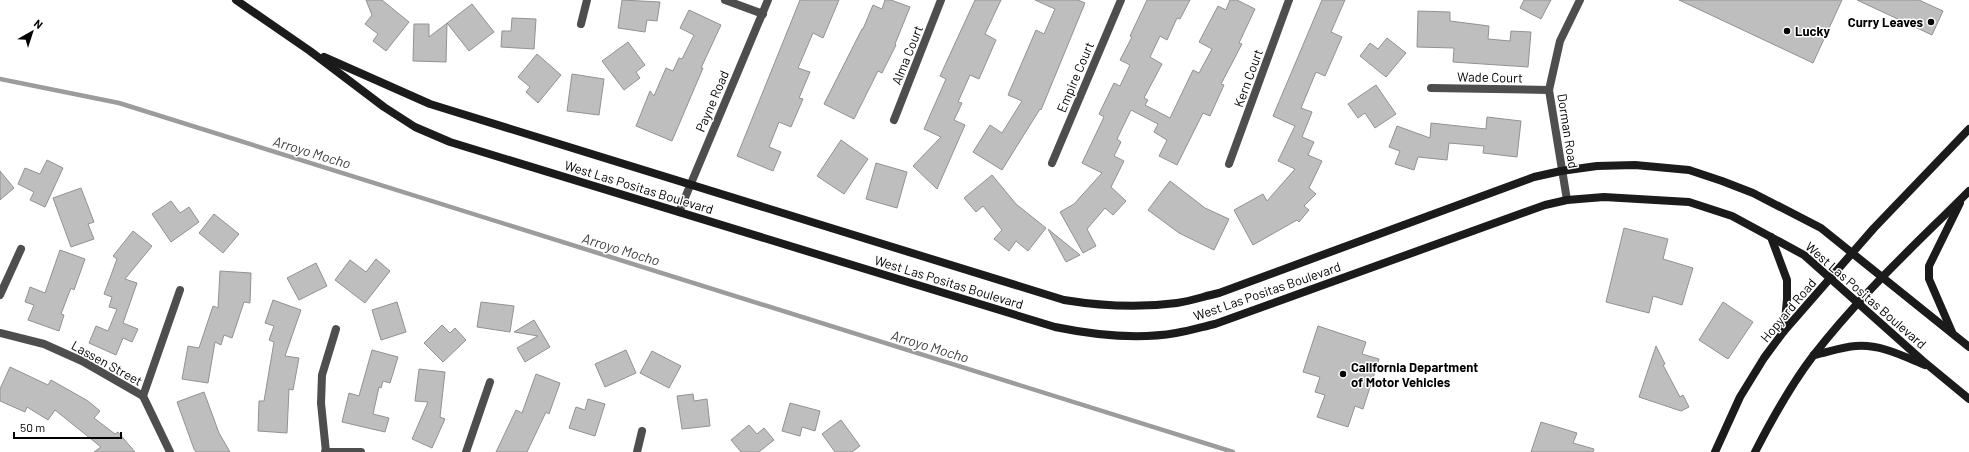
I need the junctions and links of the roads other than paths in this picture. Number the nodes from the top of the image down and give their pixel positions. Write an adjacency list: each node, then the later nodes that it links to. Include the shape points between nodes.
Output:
1 (236, 0): 11 (main road, West Las Positas Boulevard)
2 (587, 0): 10 (street)
3 (725, 0): 9 (street)
4 (768, 0): 9 (street, Payne Road)
5 (941, 0): 14 (street, Alma Court)
6 (1121, 0): 16 (street, Empire Court)
7 (1289, 0): 17 (street, Kern Court)
8 (1580, 0): 13 (street, Dorman Road, via 1560,41)
9 (763, 14): 19 (street, Payne Road)
10 (581, 24)
11 (310, 51): 19 (main road, West Las Positas Boulevard, via 430,104); 22 (main road, West Las Positas Boulevard, via 384,107 429,133 450,142)
12 (1431, 88): 13 (street, Wade Court)
13 (1549, 90): 18 (street, Dorman Road)
14 (894, 120)
15 (1969, 129): 25 (main road, Hopyard Road)
16 (1052, 163)
17 (1229, 164)
18 (1562, 171): 19 (main road, West Las Positas Boulevard, via 1534,177 1219,293 1177,303 1139,306 1097,305 1064,300); 21 (street, Dorman Road); 25 (main road, West Las Positas Boulevard, via 1597,166 1636,165 1689,170 1753,193 1814,224)
19 (690, 185): 22 (street, Payne Road)
20 (1966, 194): 26 (main road); 34 (main road, via 1929,266 1929,279)
21 (1567, 200): 22 (main road, West Las Positas Boulevard, via 1545,205 1215,324 1175,334 1132,336 1091,334 1055,327); 23 (main road, West Las Positas Boulevard, via 1604,197 1689,202 1732,216)
22 (679, 212)
23 (1771, 236): 27 (main road, West Las Positas Boulevard, via 1804,255); 32 (main road, via 1787,280)
24 (21, 249): 29 (street)
25 (1853, 253): 26 (main road, West Las Positas Boulevard); 27 (main road, Hopyard Road)
26 (1884, 278): 30 (main road); 34 (main road, West Las Positas Boulevard)
27 (1830, 279): 30 (main road, West Las Positas Boulevard); 32 (main road, Hopyard Road)
28 (180, 290): 39 (street)
29 (0, 295)
30 (1858, 303): 36 (main road); 37 (main road, West Las Positas Boulevard)
31 (336, 329): 43 (street, via 322,375 321,403)
32 (1784, 330): 47 (main road, Hopyard Road, via 1740,397)
33 (0, 333): 39 (street, Lassen Street, via 44,344 82,361)
34 (1953, 334): 35 (main road, West Las Positas Boulevard)
35 (1969, 347)
36 (1814, 355): 37 (main road, via 1856,346 1871,346 1894,352); 48 (main road, via 1790,389)
37 (1932, 368): 40 (main road, West Las Positas Boulevard)
38 (490, 382): 45 (street)
39 (144, 396): 42 (street, Lassen Street)
40 (1969, 398)
41 (642, 431): 46 (street)
42 (170, 452)
43 (325, 452): 44 (street)
44 (361, 452)
45 (466, 452)
46 (636, 452)
47 (1715, 452)
48 (1755, 452)

